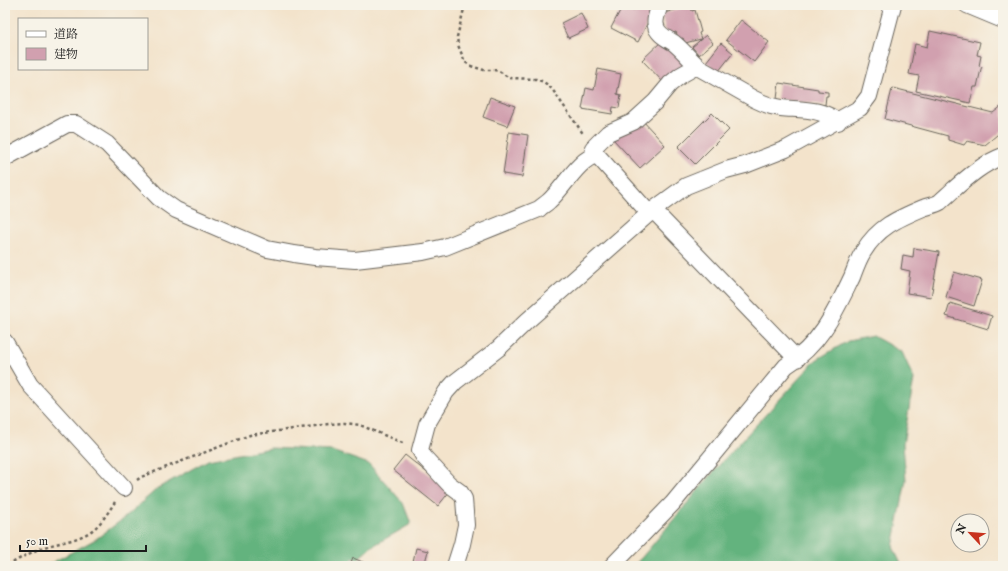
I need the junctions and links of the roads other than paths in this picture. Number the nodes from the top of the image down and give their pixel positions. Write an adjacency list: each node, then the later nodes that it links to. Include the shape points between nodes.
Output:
1 (660, 5): 5 (street, via 656,21 658,31)
2 (893, 5): 6 (street, via 869,96 860,108)
3 (967, 5): 4 (street)
4 (1003, 20)
5 (697, 66): 6 (street, via 763,103 781,108 823,112); 7 (street, via 670,84 633,122 608,133)
6 (838, 122): 10 (street, via 786,149 686,186)
7 (594, 148)
8 (1003, 156): 12 (street, via 978,169 939,202 883,228 862,253 828,325)
9 (5, 158): 10 (street, via 67,124 76,124 107,144 159,198 176,210 267,249 315,257 355,260 417,253 444,247 539,209 549,202 584,162 597,155)
10 (651, 211): 12 (street); 14 (street, via 499,348 455,382 427,424 420,450 424,458 460,492 464,499 466,525)
11 (5, 342): 13 (street, via 30,385)
12 (797, 359): 15 (street, via 786,366 673,503)
13 (124, 488)
14 (455, 566)
15 (612, 566)

